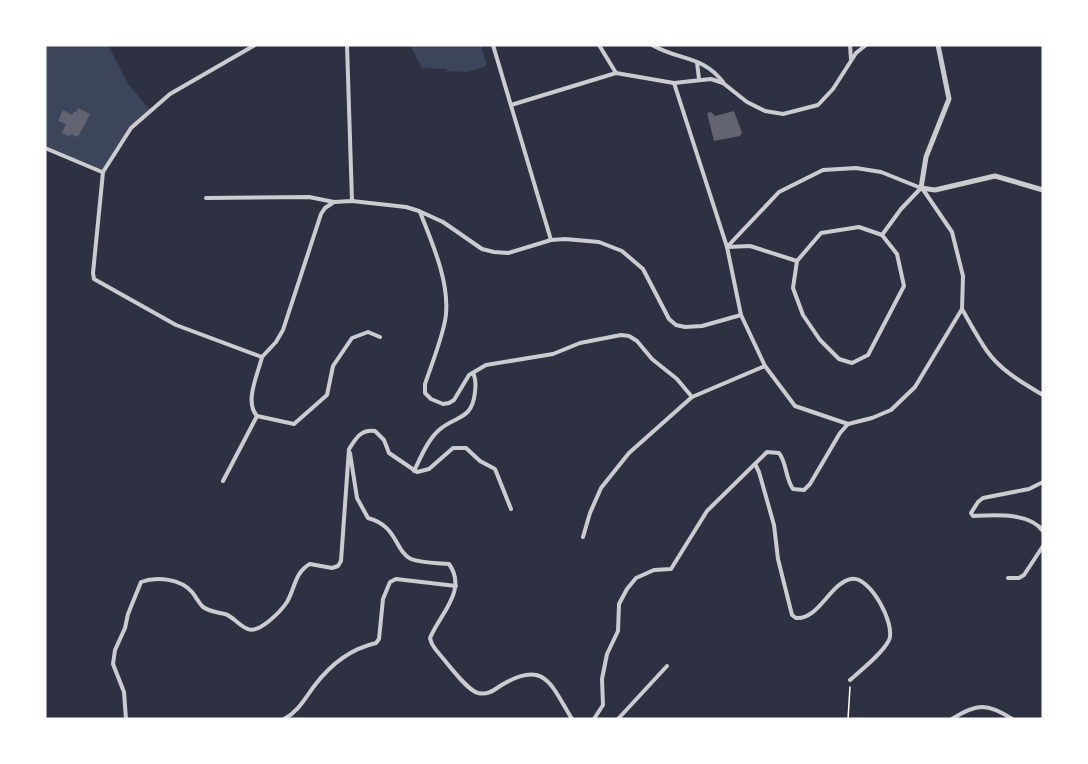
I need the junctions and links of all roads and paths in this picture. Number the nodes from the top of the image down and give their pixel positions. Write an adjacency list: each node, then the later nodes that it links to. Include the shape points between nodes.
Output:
1 (255, 45): 17 (street, via 170,94 130,128)
2 (347, 45): 21 (street)
3 (493, 45): 15 (street)
4 (599, 45): 11 (street)
5 (652, 45): 10 (street)
6 (850, 45): 9 (street)
7 (866, 45): 9 (street)
8 (938, 45): 18 (street, via 949,99 926,157)
9 (851, 60): 14 (street, via 818,105 783,114 747,102)
10 (697, 62): 12 (street); 14 (street, via 711,68)
11 (616, 73): 13 (street); 15 (street)
12 (699, 79): 13 (street); 14 (street)
13 (674, 83): 26 (street)
14 (723, 83)
15 (511, 105): 25 (street)
16 (45, 148): 17 (street)
17 (103, 172): 31 (street, via 94,279 176,325)
18 (921, 188): 19 (street, via 935,190 995,176); 24 (street); 26 (street, via 881,172 856,168 823,170 779,192); 28 (street, via 952,232 963,276)
19 (1043, 190)
20 (206, 198): 22 (street, via 301,196)
21 (352, 201): 22 (street); 23 (street)
22 (334, 202): 31 (street, via 321,214 283,330)
23 (419, 211): 25 (street, via 482,249 494,252 508,253); 33 (street, via 447,299 447,316 425,393 431,399 449,403)
24 (882, 235): 27 (street, via 859,226 821,233); 27 (street, via 897,254 904,286 868,354 852,363 832,353 803,315 793,288)
25 (551, 240): 29 (street, via 582,239 622,250 643,269 676,325 702,326)
26 (728, 247): 27 (street, via 750,246); 29 (street)
27 (797, 261)
28 (962, 309): 34 (street, via 997,363); 37 (street, via 927,369 903,399 891,410)
29 (741, 315): 32 (street)
30 (380, 337): 36 (street, via 368,332 352,338 333,366 327,395 294,424)
31 (262, 357): 36 (street, via 251,405)
32 (765, 366): 35 (street); 37 (street, via 795,406)
33 (473, 373): 35 (street, via 486,365 553,354 580,343 621,335 637,341); 40 (street, via 476,378 470,411 435,434)
34 (1043, 395)
35 (692, 397): 45 (street, via 629,453 600,488)
36 (257, 416): 41 (street)
37 (848, 424): 39 (street, via 804,490 793,489 789,484 779,453 767,453)
38 (349, 449): 40 (street, via 359,434 375,431 390,453); 48 (street, via 357,498 368,518 388,528 412,559 449,564); 51 (street, via 341,561 338,567 310,564 303,568 281,610 261,627 252,631 225,614 205,609 192,591 179,582 141,582 113,664 124,692)
39 (755, 464): 50 (street, via 774,525 792,615 804,617 842,584 856,578 868,585 890,626 889,640); 54 (street, via 706,511 671,569 654,570 636,578 627,589 619,604 618,631 602,679 603,705)
40 (414, 471): 43 (street, via 424,472 453,448 466,448 495,469)
41 (223, 481)
42 (1043, 482): 44 (street, via 1029,489 983,498 971,513 1022,518)
43 (511, 509)
44 (1043, 531)
45 (583, 537)
46 (1043, 546): 47 (street, via 1024,575)
47 (1008, 578)
48 (456, 586): 52 (street, via 396,579 390,582 383,599 376,643 345,655 315,684 295,714); 53 (street, via 454,597 430,638 436,650 477,693 489,693 511,679 530,674 545,678 558,692)
49 (667, 666): 55 (street)
50 (850, 680): 56 (path)
51 (126, 719)
52 (284, 719)
53 (572, 719)
54 (594, 719)
55 (618, 719)
56 (848, 719)
57 (952, 719): 58 (street, via 989,707)
58 (1012, 719)

